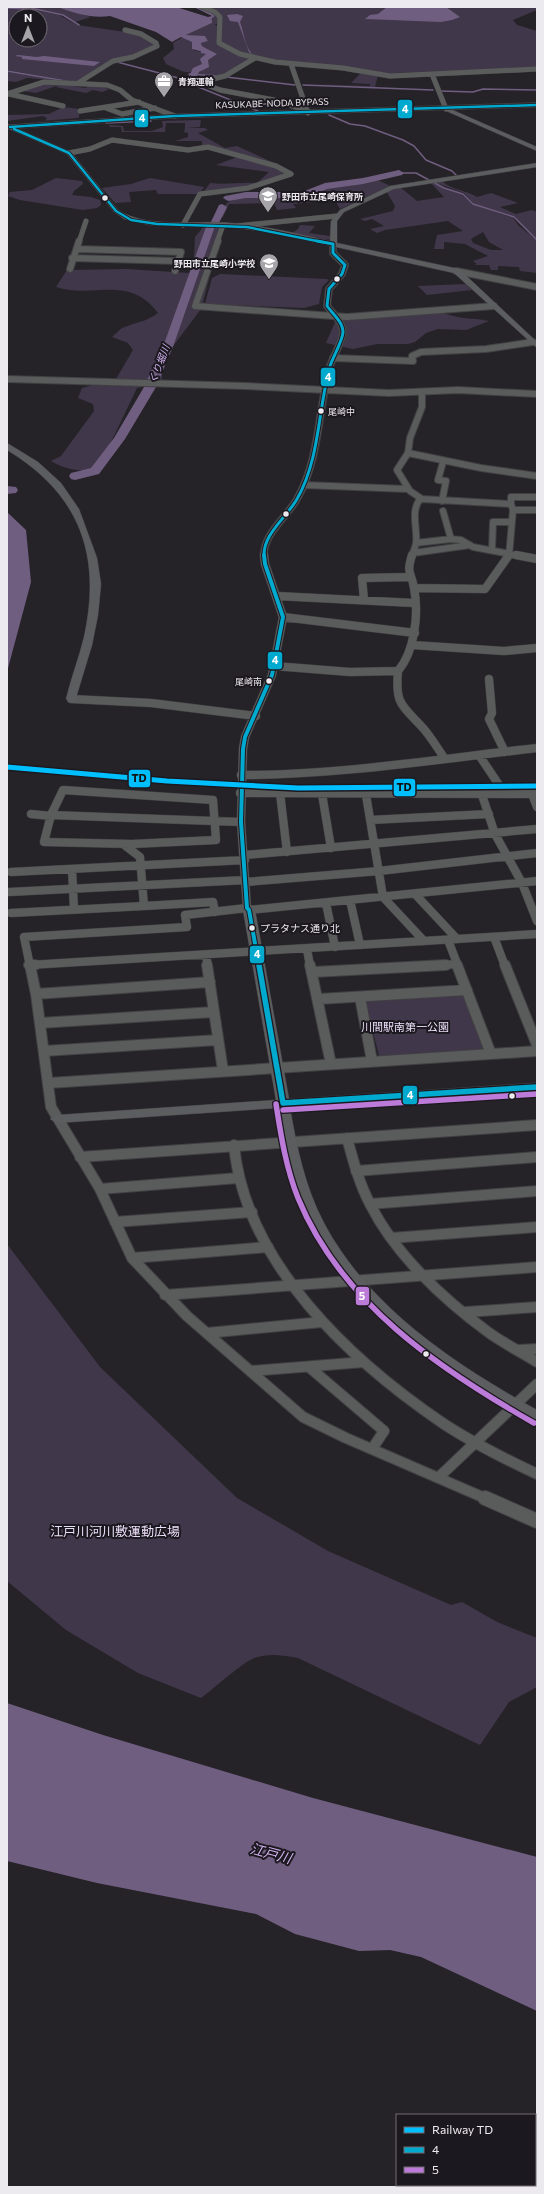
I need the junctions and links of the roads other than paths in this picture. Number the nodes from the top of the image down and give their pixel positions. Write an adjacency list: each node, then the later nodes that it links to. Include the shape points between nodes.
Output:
1 (202, 7): 3 (street, via 220,17 219,43 222,46)
2 (125, 30): 7 (street, via 141,34 157,46 133,57 113,61)
3 (255, 58): 4 (street); 15 (street, via 226,76 204,81 205,84 220,90 274,100)
4 (291, 64): 6 (street, via 342,68 390,76); 15 (street)
5 (537, 69): 6 (street)
6 (432, 74): 14 (street)
7 (78, 83): 8 (street, via 44,82); 9 (street, via 107,85)
8 (8, 94): 10 (street)
9 (139, 102): 12 (street); 13 (street)
10 (63, 106)
11 (537, 106): 14 (highway, KASUKABE-NODA BYPASS); 14 (highway, KASUKABE-NODA BYPASS)
12 (106, 108): 13 (street, via 122,114); 17 (street, via 80,110 81,118)
13 (156, 108): 16 (street)
14 (446, 109): 15 (highway, KASUKABE-NODA BYPASS); 19 (street)
15 (308, 112): 16 (highway, KASUKABE-NODA BYPASS); 18 (highway, KASUKABE-NODA BYPASS, via 139,119)
16 (175, 116): 18 (highway, KASUKABE-NODA BYPASS)
17 (78, 119)
18 (9, 128): 20 (street)
19 (537, 149)
20 (69, 153): 24 (street, via 119,214 140,222); 24 (street, via 90,149 112,140 188,150 208,147 276,166 291,174 248,188 200,194)
21 (537, 165): 22 (street, via 392,187 351,206)
22 (337, 216): 26 (street); 27 (street, via 333,225)
23 (86, 221): 28 (street)
24 (183, 225): 25 (street)
25 (221, 225): 26 (street); 36 (street, via 195,306)
26 (237, 226): 27 (street)
27 (333, 244): 33 (street); 36 (street, via 334,254 345,265 342,274 327,295 327,306)
28 (77, 249): 29 (street); 30 (street, via 181,252)
29 (72, 258): 30 (street); 31 (street)
30 (177, 261): 32 (street)
31 (70, 269)
32 (175, 271)
33 (456, 271): 34 (street); 35 (street)
34 (537, 287)
35 (494, 306): 36 (street, via 361,317); 37 (street)
36 (334, 316): 38 (street, via 343,332)
37 (535, 344): 38 (street, via 428,351 414,353 413,361)
38 (333, 358): 40 (street)
39 (7, 379): 40 (street)
40 (326, 390): 41 (street); 47 (street)
41 (422, 392): 42 (street, via 458,390); 44 (street, via 422,407 410,438)
42 (537, 394)
43 (7, 446): 75 (street, via 38,466 68,496 78,514 93,558 96,576 92,618)
44 (408, 453): 45 (street); 48 (street, via 397,470 404,478)
45 (444, 462): 46 (street); 51 (street, via 438,480 446,481)
46 (537, 476)
47 (304, 485): 48 (street); 65 (street, via 292,508 269,537 264,550)
48 (406, 489): 50 (street)
49 (537, 497): 52 (street, via 511,497)
50 (420, 499): 51 (street); 57 (street, via 415,515)
51 (442, 501): 52 (street)
52 (512, 507): 53 (street); 55 (street)
53 (537, 510)
54 (443, 511): 56 (street)
55 (512, 522): 59 (street, via 493,522); 61 (street)
56 (451, 539): 57 (street); 58 (street, via 461,540)
57 (416, 543): 60 (street)
58 (470, 545): 59 (street); 60 (street)
59 (492, 550): 61 (street)
60 (413, 553): 63 (street, via 408,566)
61 (510, 554): 62 (street); 64 (street, via 485,589)
62 (537, 559)
63 (409, 577): 64 (street); 66 (street, via 362,578)
64 (414, 588): 67 (street)
65 (277, 596): 66 (street); 68 (street)
66 (364, 600): 67 (street)
67 (414, 603): 69 (street)
68 (283, 617): 69 (street); 72 (street)
69 (415, 633): 70 (street)
70 (412, 645): 71 (street, via 504,651); 73 (street)
71 (537, 648)
72 (274, 666): 73 (street, via 350,672); 76 (street)
73 (398, 672): 80 (street, via 397,684 402,708 424,729)
74 (489, 679): 78 (street, via 492,713 489,719)
75 (71, 698): 76 (street)
76 (256, 716): 81 (street, via 244,743)
77 (537, 748): 78 (street)
78 (504, 752): 79 (street)
79 (479, 755): 80 (street); 85 (street)
80 (445, 760): 81 (street, via 279,775)
81 (240, 775): 82 (street)
82 (240, 793): 83 (street); 95 (street)
83 (280, 793): 84 (street); 101 (street)
84 (322, 794): 87 (street); 100 (street)
85 (505, 794): 86 (street); 88 (street)
86 (534, 794): 89 (street)
87 (366, 795): 88 (street); 93 (street)
88 (482, 795): 91 (street)
89 (537, 806)
90 (32, 814): 92 (street)
91 (489, 814): 93 (street); 97 (street)
92 (51, 816): 94 (street); 94 (street, via 63,790 213,800); 98 (street, via 44,842)
93 (370, 820): 99 (street)
94 (214, 821): 95 (street); 98 (street, via 216,840)
95 (241, 822): 104 (street)
96 (537, 829): 97 (street)
97 (495, 834): 99 (street); 103 (street)
98 (122, 844): 105 (street, via 140,857)
99 (374, 844): 100 (street); 107 (street)
100 (331, 848): 101 (street)
101 (287, 852): 104 (street)
102 (537, 853): 103 (street)
103 (507, 856): 107 (street); 111 (street)
104 (245, 858): 105 (street); 109 (street)
105 (140, 866): 106 (street); 112 (street)
106 (72, 869): 108 (street); 113 (street)
107 (379, 871): 109 (street); 116 (street)
108 (11, 872)
109 (246, 881): 112 (street); 121 (street)
110 (537, 881): 111 (street)
111 (522, 883): 115 (street); 124 (street)
112 (142, 886): 113 (street); 119 (street)
113 (73, 889): 114 (street); 120 (street)
114 (9, 892)
115 (414, 894): 116 (street); 127 (street)
116 (383, 897): 117 (street); 128 (street)
117 (350, 900): 118 (street); 129 (street)
118 (326, 902): 121 (street); 130 (street)
119 (144, 906): 120 (street); 122 (street, via 212,902)
120 (74, 909): 123 (street)
121 (248, 909): 122 (street); 132 (street)
122 (215, 912): 135 (street, via 185,915 186,927 24,937)
123 (11, 913)
124 (537, 921)
125 (537, 934): 126 (street)
126 (494, 937): 127 (street); 145 (street)
127 (452, 940): 128 (street); 134 (street)
128 (424, 941): 129 (street)
129 (360, 945): 130 (street)
130 (335, 947): 131 (street)
131 (307, 948): 132 (street); 136 (street)
132 (257, 952): 133 (street); 151 (street)
133 (206, 955): 135 (street); 137 (street)
134 (457, 964): 136 (street); 138 (street)
135 (29, 965): 139 (street)
136 (313, 972): 141 (street)
137 (210, 982): 139 (street); 142 (street)
138 (467, 990): 140 (street); 148 (street)
139 (36, 994): 143 (street)
140 (360, 997): 141 (street); 149 (street)
141 (319, 999): 150 (street)
142 (214, 1012): 143 (street); 144 (street)
143 (40, 1023): 146 (street)
144 (218, 1040): 146 (street); 152 (street)
145 (537, 1045)
146 (44, 1051): 153 (street)
147 (537, 1051): 148 (street)
148 (491, 1054): 149 (street)
149 (372, 1061): 150 (street)
150 (331, 1064): 151 (street)
151 (276, 1067): 152 (street); 155 (street)
152 (223, 1071): 153 (street)
153 (49, 1083): 156 (street, via 51,1107)
154 (537, 1087): 155 (street)
155 (283, 1103): 156 (street); 159 (street)
156 (57, 1119): 161 (street)
157 (537, 1125): 158 (street)
158 (347, 1138): 159 (street); 163 (street)
159 (290, 1141): 160 (street); 176 (street, via 296,1170 310,1207 331,1244)
160 (234, 1145): 161 (street); 164 (street)
161 (80, 1157): 165 (street)
162 (537, 1157): 163 (street)
163 (356, 1171): 167 (street)
164 (238, 1178): 165 (street); 168 (street)
165 (100, 1190): 169 (street)
166 (537, 1191): 167 (street)
167 (370, 1204): 171 (street)
168 (252, 1212): 169 (street); 172 (street)
169 (115, 1222): 173 (street)
170 (537, 1226): 171 (street)
171 (391, 1238): 175 (street)
172 (268, 1247): 173 (street); 177 (street)
173 (132, 1258): 178 (street)
174 (537, 1267): 175 (street)
175 (421, 1275): 176 (street); 180 (street)
176 (358, 1280): 177 (street); 190 (street, via 390,1316 416,1339 476,1383)
177 (293, 1285): 178 (street); 181 (street)
178 (165, 1295): 182 (street)
179 (537, 1307): 180 (street)
180 (466, 1312): 184 (street, via 488,1332)
181 (322, 1322): 182 (street); 185 (street)
182 (207, 1333): 188 (street)
183 (537, 1348): 184 (street)
184 (518, 1350): 186 (street)
185 (364, 1362): 187 (street); 192 (street, via 412,1401)
186 (537, 1362)
187 (310, 1367): 188 (street); 193 (street, via 384,1431)
188 (250, 1371): 193 (street, via 303,1417)
189 (537, 1384): 190 (street)
190 (515, 1406): 191 (street); 192 (street)
191 (537, 1417)
192 (476, 1442): 194 (street); 195 (street)
193 (372, 1449): 195 (street)
194 (537, 1474)
195 (439, 1477): 196 (street)
196 (537, 1521)

